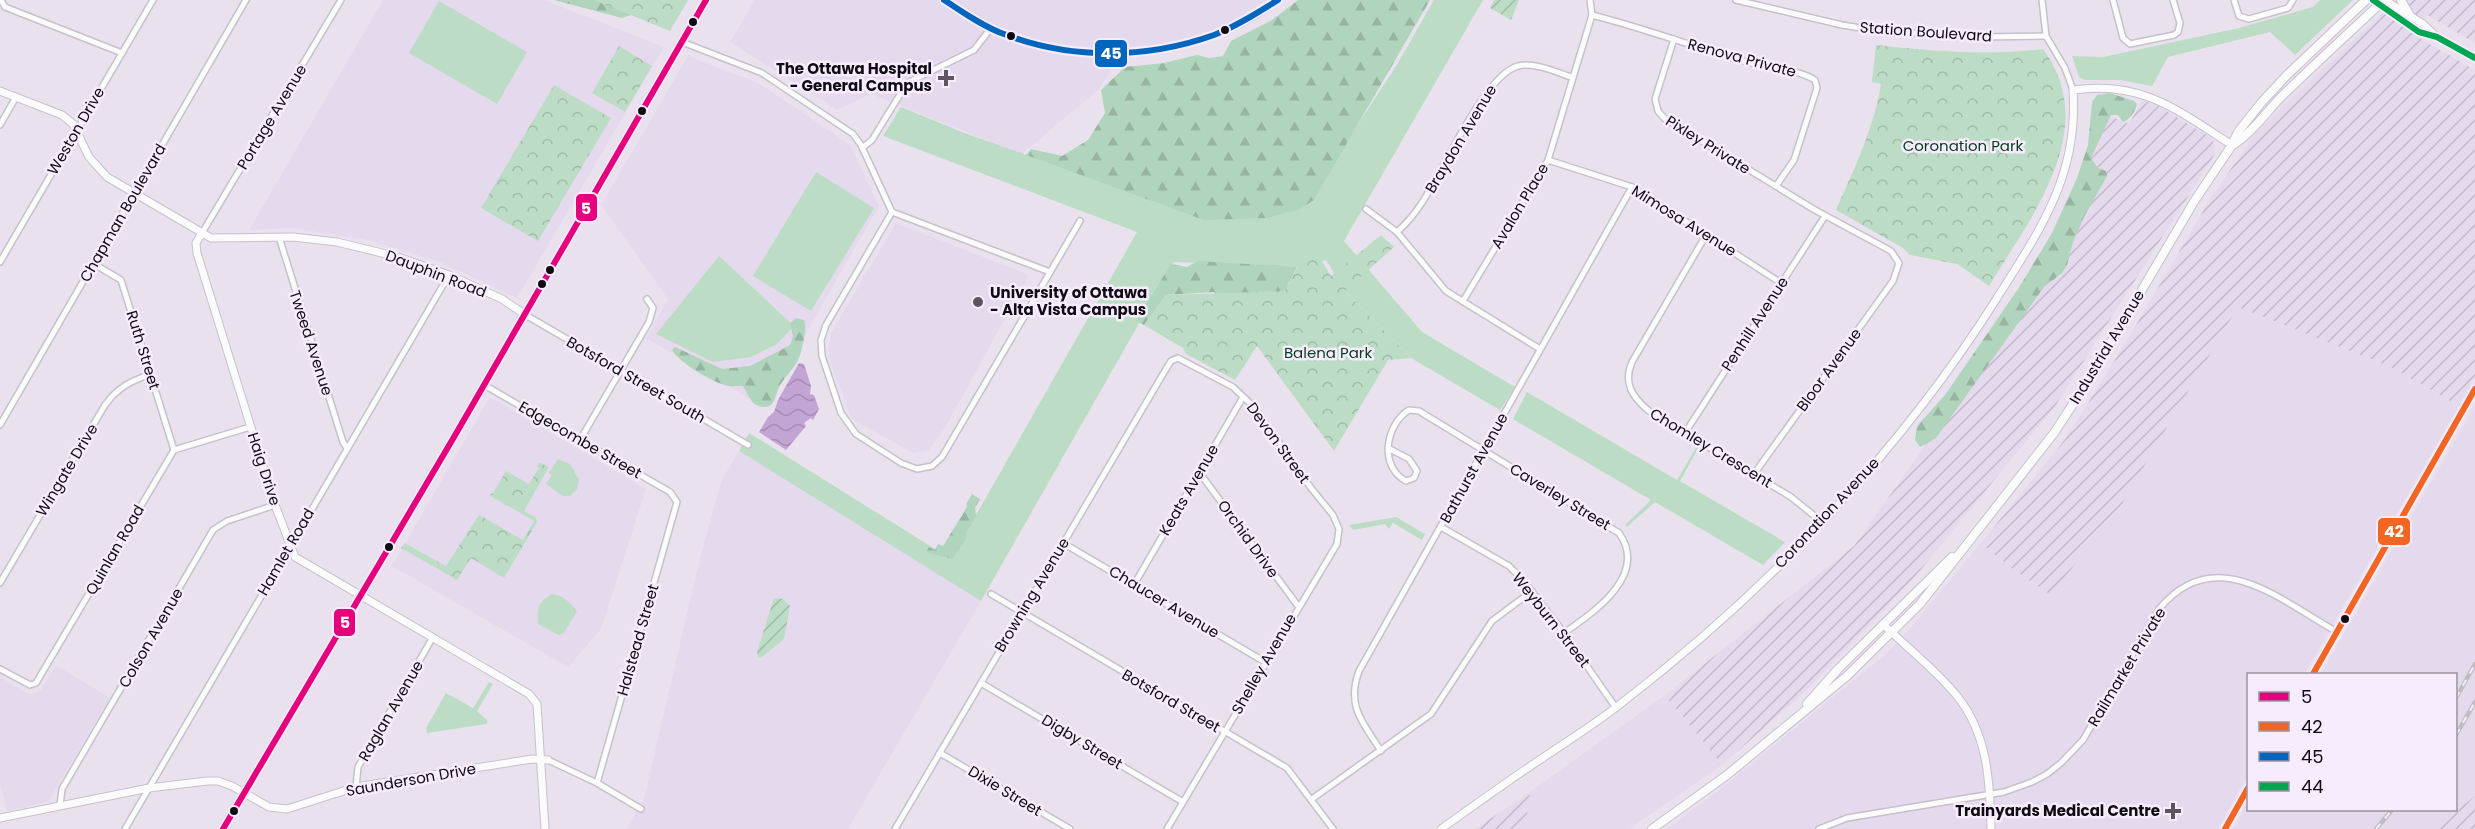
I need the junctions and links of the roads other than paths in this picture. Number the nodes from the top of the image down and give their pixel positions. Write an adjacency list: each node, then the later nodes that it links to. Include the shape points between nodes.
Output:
1 (1, 0): 25 (street, via 5,7)
2 (153, 0): 25 (street, Weston Drive)
3 (246, 0): 38 (street, Chapman Boulevard)
4 (341, 0): 44 (street, Portage Avenue)
5 (706, 0): 24 (main road)
6 (944, 0): 20 (street)
7 (1278, 0): 20 (street, via 1212,35 1174,47 1135,53 1066,50 1028,42)
8 (1590, 0): 18 (street, Avalon Place)
9 (1736, 0): 21 (street, Station Boulevard, via 1880,31 1979,37)
10 (2042, 0): 21 (street)
11 (2113, 0): 12 (street, via 2123,38 2130,44 2178,32 2180,23)
12 (2173, 0)
13 (2234, 0): 14 (street, via 2239,16 2249,19 2288,8)
14 (2293, 0)
15 (2366, 0): 33 (main road, Industrial Avenue, via 2260,103)
16 (2402, 0): 19 (main road)
17 (2380, 1): 19 (street); 22 (street, via 2419,32); 33 (main road, Industrial Avenue, via 2245,137)
18 (1592, 15): 23 (street, Renova Private); 27 (street, Avalon Place)
19 (2410, 16): 22 (street)
20 (991, 28): 34 (street, via 974,50 908,83 872,140)
21 (2046, 36): 28 (street)
22 (2437, 36): 26 (street)
23 (1674, 39): 36 (street, Pixley Private, via 1655,99 1658,111); 36 (street, Renova Private, via 1815,80 1817,87 1794,160)
24 (682, 42): 34 (street, via 762,73 846,130); 55 (main road)
25 (122, 53): 32 (street, Weston Drive)
26 (2475, 58)
27 (1571, 77): 35 (street, Avalon Place); 43 (street, Braydon Avenue, via 1528,65 1510,68 1503,74 1478,106 1421,204)
28 (2073, 90): 33 (street, via 2106,87 2148,95); 76 (street, Coronation Avenue, via 2074,126 2068,160 2054,199 2029,246 1939,383)
29 (0, 91): 30 (street)
30 (16, 97): 31 (street); 32 (street, via 62,115)
31 (0, 125)
32 (76, 129): 38 (street, via 99,170); 47 (street, Weston Drive)
33 (2232, 145): 79 (main road, Industrial Avenue, via 2054,434)
34 (862, 148): 40 (street)
35 (1548, 160): 37 (street, Mimosa Avenue); 54 (street, Avalon Place)
36 (1776, 186): 41 (street, Pixley Private)
37 (1632, 187): 45 (street, Mimosa Avenue); 56 (street, Bathurst Avenue)
38 (135, 193): 44 (street); 49 (street, Chapman Boulevard)
39 (1366, 209): 43 (street)
40 (892, 212): 50 (street); 50 (street, via 826,326 822,356 841,413 856,434 911,468 924,469 942,457)
41 (1825, 216): 48 (street, Pixley Private, via 1891,251); 52 (street, Penhill Avenue)
42 (1080, 221): 50 (street)
43 (1397, 232): 54 (street, via 1446,291)
44 (202, 233): 46 (street, Dauphin Road, via 216,239); 64 (street, Haig Drive, via 195,247)
45 (1706, 235): 52 (street, Mimosa Avenue); 65 (street, Chomley Crescent, via 1628,372 1636,401)
46 (279, 237): 51 (street, Dauphin Road, via 337,242); 68 (street, Tweed Avenue)
47 (0, 262)
48 (1899, 263): 73 (street, Bloor Avenue, via 1893,281)
49 (94, 264): 59 (street, Ruth Street, via 122,280); 63 (street, Chapman Boulevard)
50 (1050, 272)
51 (449, 275): 55 (street, Dauphin Road, via 502,299); 68 (street, Hamlet Road)
52 (1781, 283): 65 (street, Penhill Avenue)
53 (648, 298): 58 (street, via 653,308 651,316)
54 (1463, 301): 56 (street)
55 (524, 314): 58 (street, Botsford Street South); 60 (main road)
56 (1540, 349): 70 (street, Bathurst Avenue)
57 (1171, 362): 62 (street, Devon Street, via 1184,360 1233,387); 80 (street, Browning Avenue)
58 (620, 371): 66 (street); 67 (street, Botsford Street South)
59 (151, 374): 71 (street, Ruth Street); 82 (street, Wingate Drive, via 126,383 105,405)
60 (484, 385): 66 (street, Edgecombe Street); 86 (main road)
61 (2475, 388): 90 (street)
62 (1243, 397): 72 (street, Keats Avenue); 78 (street, Devon Street, via 1333,515)
63 (0, 425)
64 (250, 427): 71 (street); 75 (street, Haig Drive)
65 (1685, 433): 73 (street, Chomley Crescent)
66 (580, 440): 74 (street, Edgecombe Street)
67 (748, 445)
68 (347, 448): 81 (street, Hamlet Road)
69 (1388, 448): 69 (street, via 1415,465 1414,478 1406,481 1399,475); 70 (street, Caverley Street, via 1402,416 1413,409)
70 (1485, 449): 77 (street, Bathurst Avenue); 91 (street, Caverley Street, via 1612,528 1626,546 1623,578 1611,596)
71 (174, 450): 95 (street, Quinlan Road, via 36,683 21,682)
72 (1198, 472): 83 (street, Keats Avenue); 87 (street, Orchid Drive)
73 (1754, 474): 76 (street, Chomley Crescent)
74 (675, 497): 104 (street, Halstead Street, via 677,502)
75 (275, 505): 81 (street, Haig Drive); 112 (street, Colson Avenue, via 227,521 213,530 62,789)
76 (1822, 522): 98 (street, Coronation Avenue, via 1721,620)
77 (1441, 527): 84 (street, Weyburn Street, via 1509,566); 101 (street, Bathurst Avenue, via 1353,686 1359,716)
78 (1339, 529): 87 (street, Shelley Avenue, via 1337,544)
79 (1969, 540): 89 (main road, Industrial Avenue); 92 (main road, Industrial Avenue, via 1935,586)
80 (1064, 543): 83 (street, Chaucer Avenue); 88 (street, Browning Avenue)
81 (290, 545): 86 (street, Haig Drive, via 295,557); 106 (street, Hamlet Road)
82 (0, 583)
83 (1135, 584): 94 (street, Chaucer Avenue)
84 (1532, 591): 91 (street, Weyburn Street); 101 (street, via 1492,621 1431,714)
85 (991, 594): 88 (street, Botsford Street)
86 (360, 595): 93 (street, Haig Drive); 108 (main road)
87 (1298, 606): 94 (street, Shelley Avenue)
88 (1022, 612): 97 (street, Browning Avenue); 100 (street, Botsford Street)
89 (1883, 624): 92 (street); 99 (main road, Industrial Avenue)
90 (2337, 632): 96 (street); 109 (street, Railmarket Private, via 2247,581 2218,577 2190,585 2159,609 2077,747 2039,778)
91 (1564, 633): 98 (street, Weyburn Street)
92 (1892, 633): 99 (main road, Industrial Avenue); 109 (street, via 1951,689 1967,710 1983,748)
93 (433, 637): 103 (street, Haig Drive, via 529,694 537,704); 105 (street, Raglan Avenue, via 358,767)
94 (1265, 662): 100 (street, Shelley Avenue)
95 (0, 669)
96 (2314, 673)
97 (981, 683): 102 (street, Browning Avenue); 111 (street, Digby Street)
98 (1616, 708): 122 (street, Coronation Avenue)
99 (1790, 723): 123 (main road, Industrial Avenue)
100 (1224, 732): 110 (street, Botsford Street, via 1287,768); 111 (street, Shelley Avenue)
101 (1381, 751): 110 (street)
102 (940, 753): 118 (street, Browning Avenue); 119 (street, Dixie Street)
103 (544, 759): 104 (street); 105 (street, Saunderson Drive); 117 (street, Haig Drive)
104 (597, 783): 113 (street)
105 (356, 787): 108 (street, Saunderson Drive, via 287,810 269,807)
106 (149, 788): 108 (street, Saunderson Drive, via 218,781); 112 (street, Saunderson Drive); 115 (street, Hamlet Road)
107 (2247, 790): 126 (street)
108 (244, 793): 116 (main road)
109 (1990, 795): 124 (street, Railmarket Private, via 1847,818); 125 (street)
110 (1312, 799): 121 (street, Botsford Street)
111 (1183, 802): 120 (street, Shelley Avenue)
112 (60, 805): 114 (street, Saunderson Drive)
113 (641, 809)
114 (0, 818)
115 (125, 829)
116 (223, 829)
117 (545, 829)
118 (896, 829)
119 (1070, 829)
120 (1167, 829)
121 (1333, 829)
122 (1441, 829)
123 (1652, 829)
124 (1819, 829)
125 (1991, 829)
126 (2225, 829)

